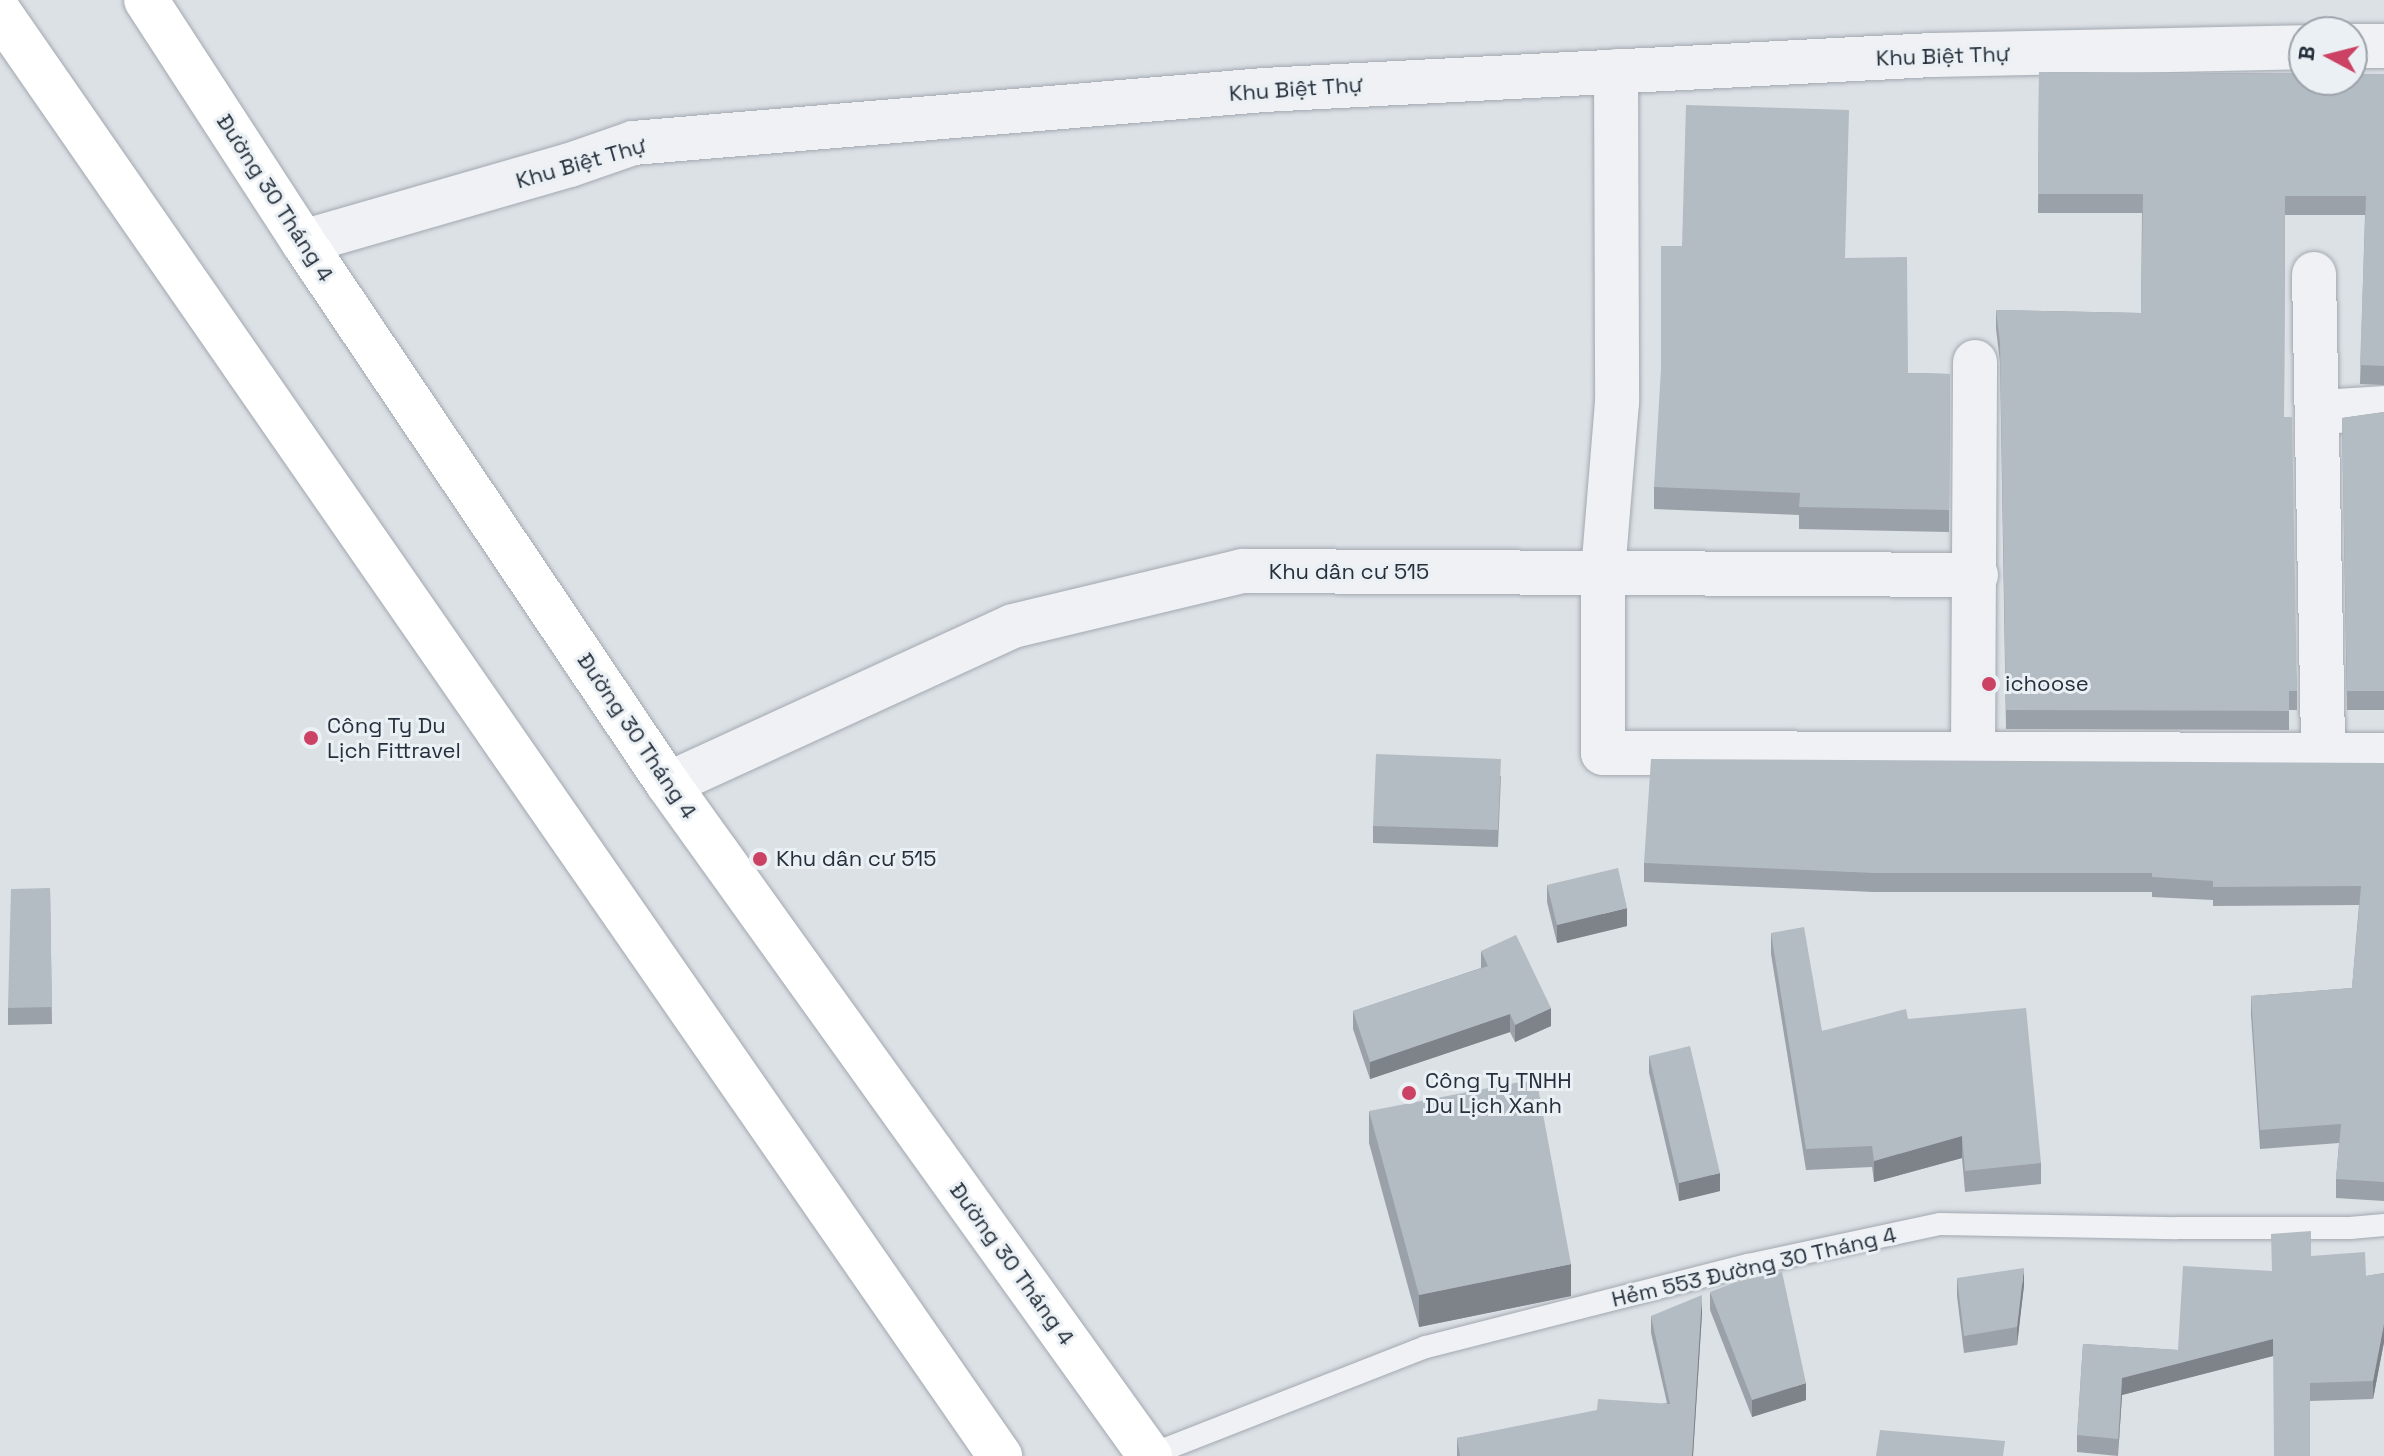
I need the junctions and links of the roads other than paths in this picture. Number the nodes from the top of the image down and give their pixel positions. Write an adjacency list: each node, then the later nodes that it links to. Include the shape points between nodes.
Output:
1 (146, 0): 5 (main road, Đường 30 Tháng 4)
2 (0, 13): 18 (main road)
3 (2288, 47): 4 (street, Khu Biệt Thự, via 1932,55)
4 (1616, 71): 5 (street, Khu Biệt Thự, via 1264,90 633,143); 10 (street, via 1617,402)
5 (303, 242): 15 (main road, Đường 30 Tháng 4)
6 (2314, 274): 9 (street)
7 (1975, 362): 11 (street)
8 (2384, 408): 9 (street)
9 (2319, 412): 13 (street)
10 (1603, 573): 11 (street, Khu dân cư 515); 12 (street, via 1603,753); 15 (street, Khu dân cư 515, via 1242,571 1013,626)
11 (1976, 575): 12 (street)
12 (1973, 754): 13 (street)
13 (2323, 754): 14 (street)
14 (2384, 755)
15 (668, 784): 17 (main road, Đường 30 Tháng 4)
16 (2384, 1225): 17 (lane, Hẻm 553 Đường 30 Tháng 4, via 1940,1224 1748,1265 1426,1347)
17 (1150, 1455)
18 (1000, 1456)

